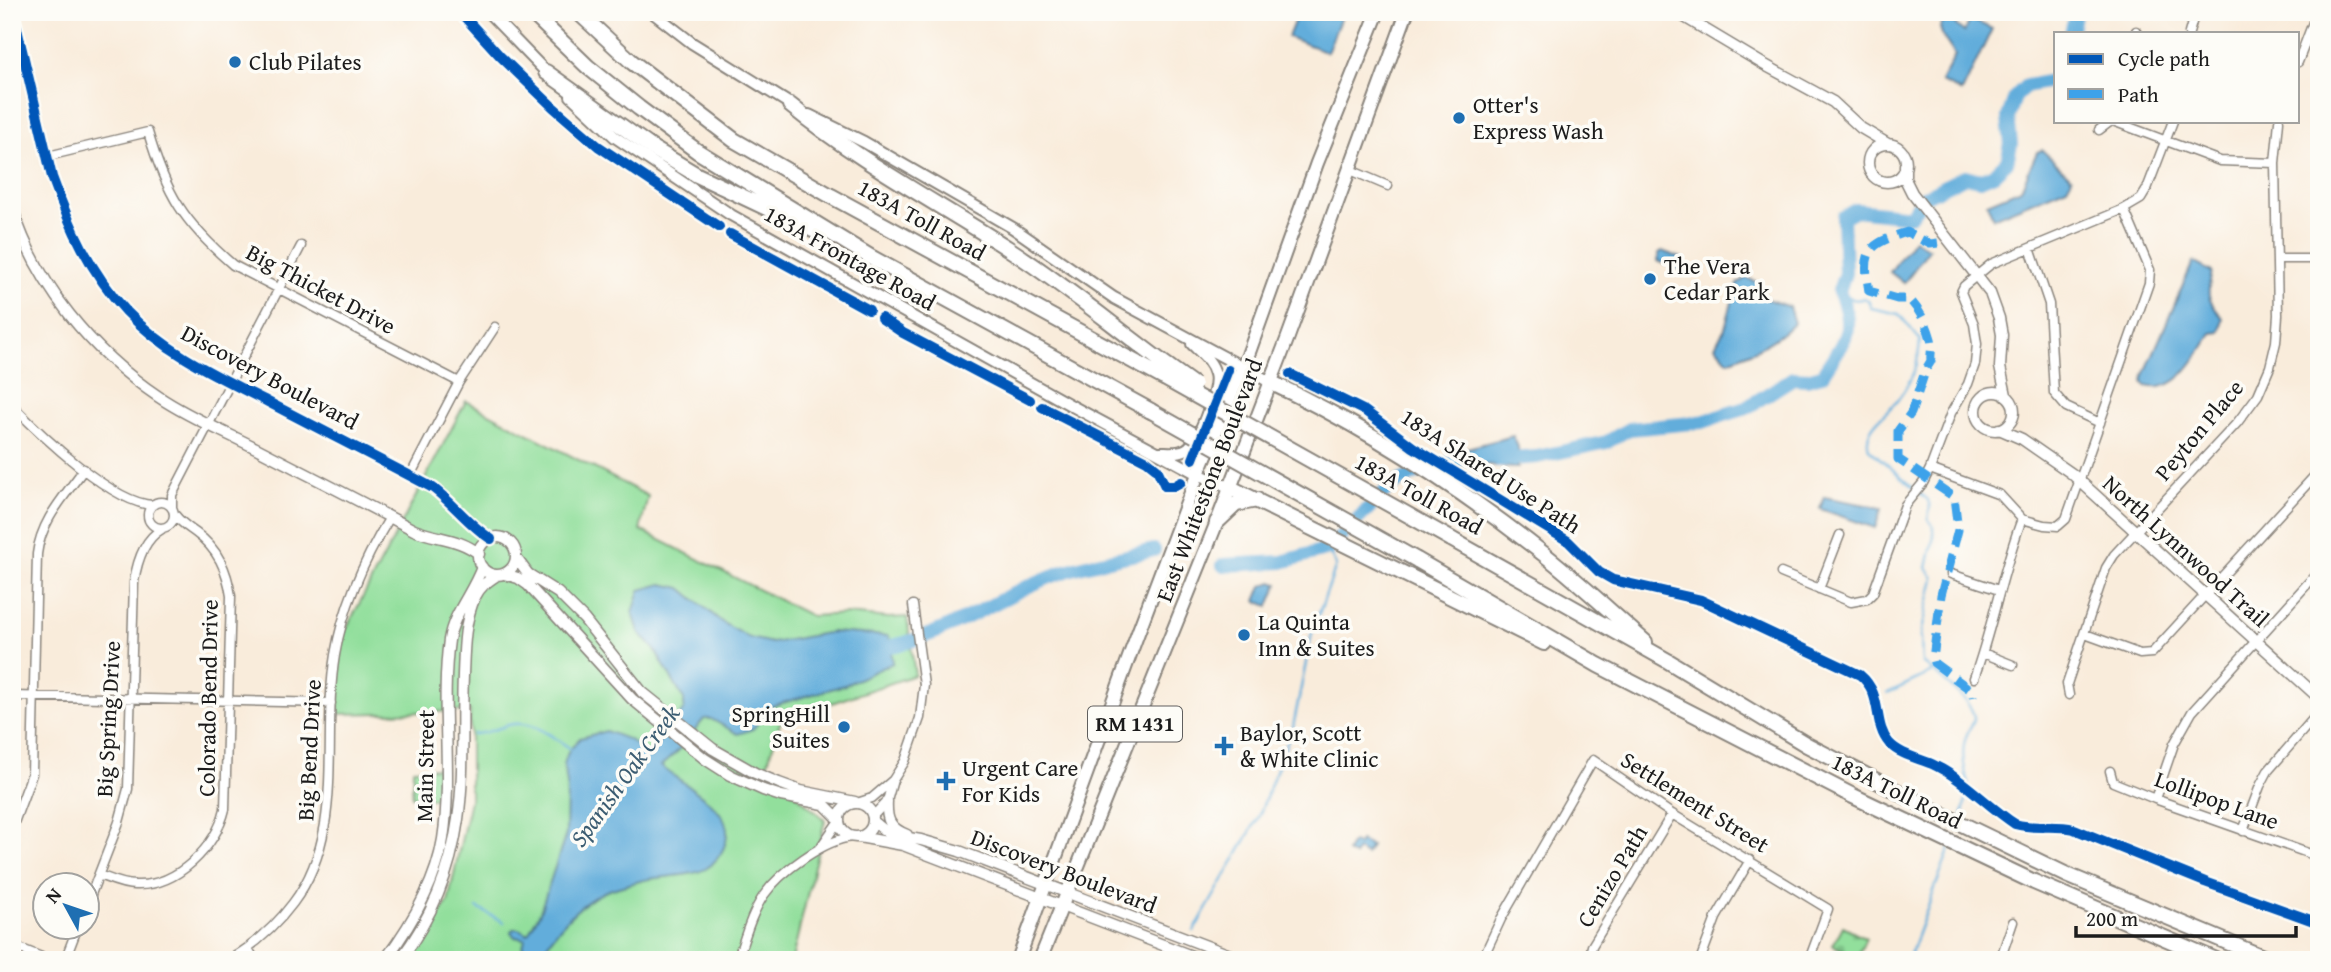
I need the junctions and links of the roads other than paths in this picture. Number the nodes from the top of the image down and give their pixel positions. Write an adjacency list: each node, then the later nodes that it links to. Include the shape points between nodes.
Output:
1 (13, 12): 24 (street, Discovery Boulevard)
2 (488, 12): 13 (main road, 183A Frontage Road)
3 (530, 12): 35 (highway, 183A Toll Road, via 588,67 696,151)
4 (578, 12): 44 (highway, 183A Toll Road, via 632,62 734,140 831,196)
5 (652, 12): 14 (main road)
6 (1378, 12): 43 (main road, East Whitestone Boulevard / RM 1431)
7 (1407, 12): 27 (main road, East Whitestone Boulevard / RM 1431)
8 (1676, 12): 19 (street, via 1833,102)
9 (2195, 12): 11 (street)
10 (2317, 12): 12 (street)
11 (2189, 32)
12 (2300, 57)
13 (546, 72): 35 (highway, via 698,175); 56 (main road, 183A Frontage Road, via 615,136 731,215)
14 (790, 105): 41 (main road, via 1013,228 1114,298); 44 (highway, via 826,134 1085,302)
15 (2111, 122): 20 (street)
16 (2115, 122): 21 (street)
17 (2173, 122): 21 (street)
18 (2279, 122): 25 (street, Peyton Place)
19 (1861, 128): 22 (street); 23 (street)
20 (2099, 130)
21 (2165, 141): 25 (street, via 2220,161); 32 (street, via 2141,199)
22 (1888, 144): 23 (street); 26 (street, via 1900,149)
23 (1870, 154): 28 (street, via 1870,171)
24 (48, 156): 39 (street, Big Thicket Drive, via 148,132 169,190 186,219 233,265); 47 (street, Discovery Boulevard, via 70,225 101,281 164,344)
25 (2275, 163): 36 (street, Peyton Place)
26 (1905, 165): 28 (street, via 1899,176); 30 (street)
27 (1348, 169): 29 (street); 46 (main road, East Whitestone Boulevard / RM 1431)
28 (1888, 181): 30 (street)
29 (1388, 186)
30 (1912, 194): 38 (street)
31 (12, 207): 53 (street, via 44,276 78,326 141,384)
32 (2124, 209): 34 (street); 52 (street, via 2150,270 2149,283)
33 (301, 246): 39 (street)
34 (2030, 248): 38 (street); 52 (street, via 2049,304 2054,393 2066,407)
35 (872, 258): 95 (highway, 183A Toll Road, bridge)
36 (2279, 259): 37 (street); 75 (street, Peyton Place, via 2276,342 2258,395)
37 (2319, 259)
38 (1977, 274): 42 (street, via 1999,318); 58 (street, via 1961,292 1974,324 1975,364)
39 (278, 290): 45 (street, Big Thicket Drive); 47 (street)
40 (495, 327): 45 (street)
41 (1183, 336): 43 (main road); 56 (main road, via 1205,356 1217,383 1192,445 1174,453)
42 (2000, 367): 48 (street); 49 (street)
43 (1242, 368): 46 (main road); 60 (main road, East Whitestone Boulevard / RM 1431)
44 (1167, 372): 93 (highway, 183A Toll Road, bridge)
45 (459, 382): 61 (street)
46 (1270, 382): 63 (main road, East Whitestone Boulevard / RM 1431); 93 (highway, via 1350,423 1474,502 1546,556)
47 (230, 383): 53 (street); 61 (street, Discovery Boulevard)
48 (2006, 395): 49 (street); 51 (street, via 2013,405)
49 (1984, 396): 54 (street, via 1977,405 1978,417 1986,427)
50 (13, 408): 57 (street)
51 (2013, 417): 54 (street); 55 (street)
52 (2100, 423): 62 (street)
53 (209, 424): 64 (street); 69 (street)
54 (1999, 429): 55 (street, North Lynnwood Trail)
55 (2022, 439): 62 (street, North Lynnwood Trail)
56 (1157, 452): 60 (main road, 183A Frontage Road)
57 (84, 469): 67 (street); 99 (street, via 40,535)
58 (1930, 469): 71 (street, via 2000,495); 86 (street, via 1905,505 1867,600 1851,603)
59 (2319, 471): 88 (street)
60 (1198, 474): 63 (main road, 183A Frontage Road); 124 (main road, East Whitestone Boulevard / RM 1431)
61 (410, 476): 78 (street, Discovery Boulevard, via 433,488)
62 (2080, 481): 71 (street, via 2066,519 2058,526); 75 (street, North Lynnwood Trail)
63 (1229, 487): 65 (highway); 72 (main road, East Whitestone Boulevard / RM 1431)
64 (172, 495): 66 (street); 68 (street)
65 (1257, 500): 72 (highway, via 1236,504); 95 (highway, via 1540,642)
66 (157, 503): 67 (street); 68 (street); 70 (street)
67 (142, 505): 70 (street)
68 (174, 511): 73 (street, Colorado Bend Drive); 74 (street)
69 (390, 517): 79 (street, via 426,535 463,543); 103 (street, Big Bend Drive, via 341,627)
70 (149, 518): 74 (street, via 155,527); 76 (street)
71 (2022, 519): 87 (street)
72 (1217, 522): 125 (main road, East Whitestone Boulevard / RM 1431)
73 (183, 526): 74 (street); 102 (street, Colorado Bend Drive, via 212,548 227,573 231,596)
74 (165, 528): 76 (street)
75 (2135, 531): 88 (street, North Lynnwood Trail); 90 (street, Peyton Place, via 2106,568)
76 (152, 535): 100 (street, Big Spring Drive, via 134,582)
77 (1840, 535): 86 (street)
78 (491, 538): 79 (street); 80 (street, via 509,541)
79 (478, 554): 81 (street)
80 (516, 558): 84 (street, via 512,568); 111 (street, via 528,574 558,593 584,619 658,706 713,749 779,783)
81 (482, 567): 84 (street); 105 (street, Main Street, via 461,606 450,640)
82 (2319, 571): 91 (street)
83 (1781, 573): 86 (street)
84 (500, 574): 106 (street, Main Street, via 484,583 470,611); 114 (street, via 528,585 621,688 705,759 763,790 824,804)
85 (1951, 574): 87 (street)
86 (1819, 589)
87 (1999, 590): 92 (street)
88 (2205, 594): 90 (street, via 2152,653 2140,654); 91 (street, North Lynnwood Trail)
89 (913, 605): 108 (street, via 924,685 920,718)
90 (2085, 634): 98 (street, Peyton Place, via 2067,684)
91 (2255, 640): 101 (street, North Lynnwood Trail); 109 (street, via 2181,728)
92 (1983, 653): 94 (street); 96 (street)
93 (1668, 661): 151 (highway, 183A Toll Road, via 1807,745 1939,813 2129,902)
94 (2012, 664)
95 (1598, 665): 150 (highway, 183A Toll Road, via 1929,833)
96 (1974, 678)
97 (12, 695): 99 (street)
98 (2069, 695)
99 (35, 696): 100 (street); 115 (street, via 32,774)
100 (131, 698): 102 (street); 122 (street, Big Spring Drive, via 128,789)
101 (2319, 698)
102 (229, 700): 103 (street); 123 (street, Colorado Bend Drive, via 226,796 222,822 212,841 196,859 153,883 133,886)
103 (331, 703): 133 (street, Big Bend Drive, via 327,820 319,853 311,875 284,915)
104 (2319, 712): 116 (street, via 2268,771)
105 (447, 755): 106 (street); 126 (street, Main Street, via 443,841)
106 (461, 756): 127 (street, Main Street, via 458,818)
107 (2110, 771): 109 (street, Lollipop Lane, via 2113,782)
108 (893, 780): 110 (street); 111 (street, via 879,793)
109 (2155, 799): 116 (street, Lollipop Lane)
110 (887, 801): 113 (street); 118 (street, via 886,816 892,827)
111 (857, 802): 113 (street, via 869,809); 114 (street, via 844,807)
112 (1672, 814): 121 (street, Settlement Street); 146 (street, Settlement Street, via 1593,760); 147 (street, Cenizo Path, via 1592,946)
113 (873, 818): 117 (street, via 869,831); 118 (street, Discovery Boulevard, via 890,835)
114 (838, 820): 117 (street, via 843,832); 119 (street)
115 (12, 828)
116 (2243, 831): 120 (street, Lollipop Lane)
117 (856, 837): 119 (street); 128 (street, Discovery Boulevard, via 903,845)
118 (921, 840): 124 (street, Discovery Boulevard)
119 (822, 846): 141 (street, via 763,896)
120 (2319, 857)
121 (1750, 860): 134 (street, via 1716,918); 148 (street, Settlement Street, via 1828,909)
122 (101, 870)
123 (102, 876)
124 (1047, 885): 125 (street, Discovery Boulevard); 128 (main road, East Whitestone Boulevard / RM 1431)
125 (1066, 892): 129 (main road, East Whitestone Boulevard / RM 1431); 145 (street, Discovery Boulevard)
126 (426, 894): 127 (street); 139 (street, Main Street)
127 (437, 898): 140 (street, Main Street)
128 (1042, 899): 129 (street, Discovery Boulevard); 142 (main road, East Whitestone Boulevard / RM 1431)
129 (1061, 906): 143 (main road, East Whitestone Boulevard / RM 1431); 144 (street, Discovery Boulevard)
130 (2012, 922): 149 (street)
131 (73, 940): 136 (street)
132 (12, 945): 135 (street)
133 (248, 949): 137 (street, Big Bend Drive); 138 (street)
134 (1701, 958)
135 (49, 960)
136 (65, 960)
137 (229, 960)
138 (255, 960)
139 (385, 960)
140 (400, 960)
141 (737, 960)
142 (1018, 960)
143 (1040, 960)
144 (1202, 960)
145 (1243, 960)
146 (1482, 960)
147 (1589, 960)
148 (1810, 960)
149 (2000, 960)
150 (2216, 960)
151 (2270, 960)

